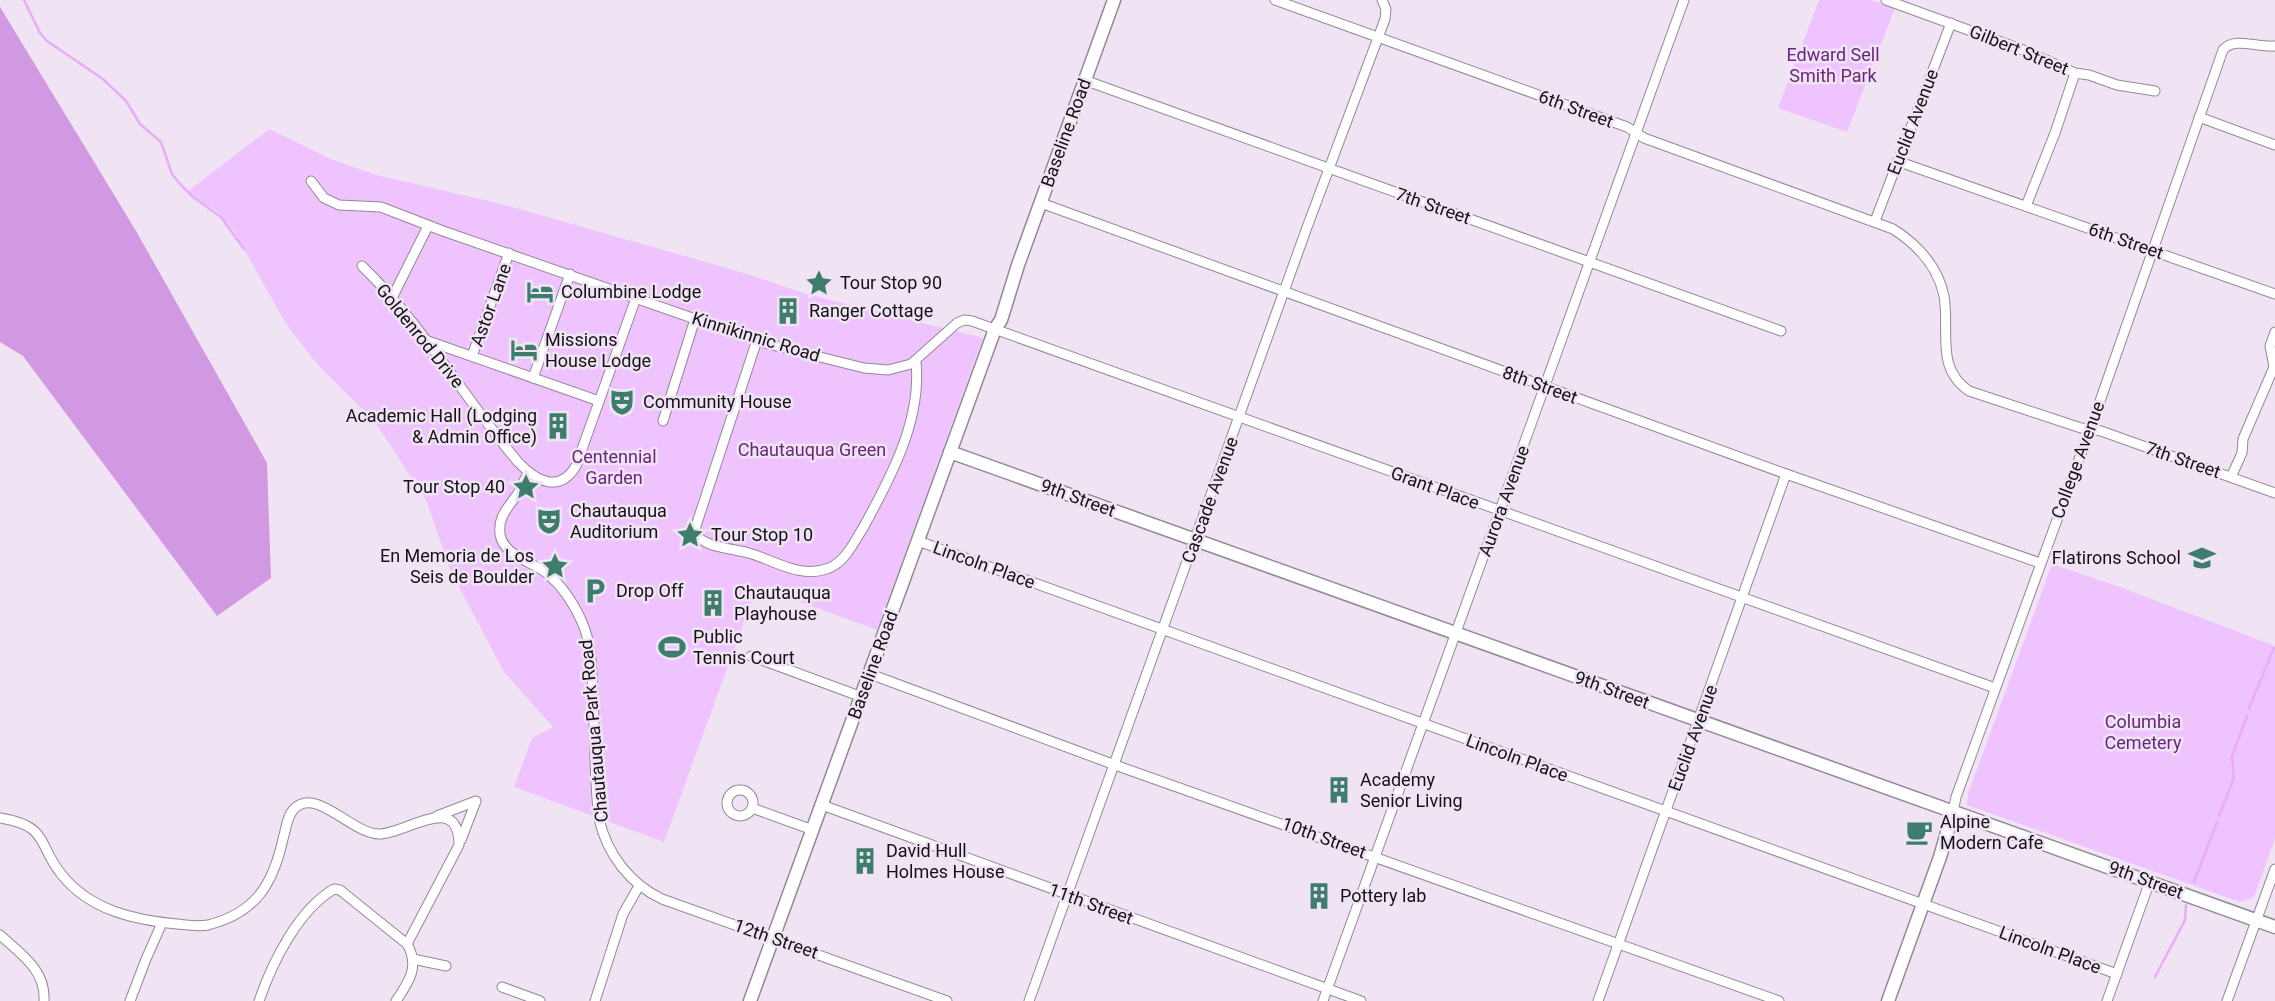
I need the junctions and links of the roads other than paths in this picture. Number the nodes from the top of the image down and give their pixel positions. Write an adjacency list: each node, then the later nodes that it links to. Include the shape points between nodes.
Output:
1 (1114, 0): 10 (street, Baseline Road)
2 (1275, 0): 7 (street, 6th Street)
3 (1382, 0): 7 (street, Cascade Avenue, via 1385,19)
4 (1684, 0): 13 (street, Aurora Avenue)
5 (1886, 0): 6 (street, Gilbert Street)
6 (1951, 23): 9 (street, Gilbert Street); 15 (street, Euclid Avenue)
7 (1377, 38): 13 (street, 6th Street); 16 (street, Cascade Avenue)
8 (2275, 46): 12 (street, College Avenue, via 2234,42 2226,46)
9 (2075, 72): 11 (street, Gilbert Street); 19 (street)
10 (1084, 80): 16 (street, 7th Street); 18 (street, Baseline Road)
11 (2155, 91)
12 (2199, 117): 14 (street); 22 (street, College Avenue)
13 (1636, 133): 20 (street, 6th Street); 24 (street, Aurora Avenue)
14 (2275, 145)
15 (1897, 161): 19 (street, 6th Street); 20 (street, Euclid Avenue)
16 (1328, 168): 24 (street, 7th Street); 27 (street, Cascade Avenue)
17 (311, 181): 21 (street, Kinnikinnic Road, via 334,203 373,205)
18 (1041, 203): 27 (street, 8th Street); 32 (street, Baseline Road)
19 (2026, 206): 22 (street, 6th Street)
20 (1875, 221): 45 (street, 6th Street, via 1907,237 1931,264 1944,296 1946,358 1960,385)
21 (428, 226): 23 (street, Kinnikinnic Road); 29 (street)
22 (2153, 250): 28 (street, 6th Street); 45 (street, College Avenue)
23 (509, 253): 26 (street, Kinnikinnic Road); 37 (street, Astor Lane)
24 (1590, 261): 33 (street, 7th Street); 41 (street, Aurora Avenue)
25 (362, 266): 29 (street, Goldenrod Drive)
26 (570, 274): 30 (street, Kinnikinnic Road); 40 (street)
27 (1284, 292): 41 (street, 8th Street); 43 (street, Cascade Avenue)
28 (2275, 294)
29 (392, 298): 36 (street, Goldenrod Drive)
30 (636, 298): 31 (street, Kinnikinnic Road); 42 (street)
31 (695, 319): 35 (street, Kinnikinnic Road); 44 (street)
32 (995, 329): 38 (street, Kinnikinnic Road, via 961,321); 43 (street, Grant Place); 46 (street, Baseline Road)
33 (1781, 331)
34 (2275, 332): 39 (street, via 2270,346)
35 (757, 340): 38 (street, Kinnikinnic Road, via 874,370); 38 (street, via 695,526 696,536 706,543 802,571 826,569 839,562 877,503 898,457 915,398)
36 (428, 341): 37 (street); 47 (street, Goldenrod Drive)
37 (472, 356): 40 (street)
38 (916, 362)
39 (2275, 367): 49 (street)
40 (533, 377): 42 (street)
41 (1545, 387): 48 (street, 8th Street); 51 (street, Aurora Avenue)
42 (599, 401): 47 (street, via 572,472 550,482)
43 (1240, 416): 51 (street, Grant Place); 52 (street, Cascade Avenue)
44 (663, 421)
45 (2090, 429): 49 (street, 7th Street); 54 (street, College Avenue)
46 (950, 452): 52 (street, 9th Street); 53 (street, Baseline Road)
47 (528, 473): 74 (street, Chautauqua Park Road, via 500,521 503,543 554,580 585,628 598,813)
48 (1786, 474): 54 (street, 8th Street); 55 (street, Euclid Avenue)
49 (2231, 477): 50 (street, 7th Street)
50 (2275, 493)
51 (1500, 512): 55 (street, Grant Place); 57 (street, Aurora Avenue)
52 (1195, 540): 56 (street, Cascade Avenue); 57 (street, 9th Street)
53 (918, 541): 56 (street, Lincoln Place); 59 (street, Baseline Road)
54 (2040, 563): 60 (street, College Avenue)
55 (1742, 599): 60 (street, Grant Place); 62 (street, Euclid Avenue)
56 (1163, 631): 63 (street, Lincoln Place); 64 (street, Cascade Avenue)
57 (1457, 634): 62 (street, 9th Street); 63 (street, Aurora Avenue)
58 (751, 656): 61 (street)
59 (870, 674): 61 (street, Baseline Road); 64 (street, 10th Street)
60 (1995, 688): 68 (street, College Avenue)
61 (862, 697): 65 (street, Baseline Road)
62 (1700, 721): 67 (street, Euclid Avenue); 68 (street, 9th Street)
63 (1424, 725): 67 (street, Lincoln Place); 73 (street, Aurora Avenue)
64 (1115, 765): 73 (street, 10th Street); 78 (street, Cascade Avenue)
65 (822, 805): 71 (street, Baseline Road); 78 (street, 11th Street)
66 (752, 807): 71 (street)
67 (1666, 812): 79 (street, Lincoln Place); 85 (street, Euclid Avenue)
68 (1953, 812): 76 (street, 9th Street); 79 (street, College Avenue)
69 (437, 816): 72 (street, via 456,828); 72 (street, via 476,801); 81 (street, via 380,834 358,829 319,803 300,804 289,815 275,871 254,901 205,926)
70 (0, 818): 81 (street, via 28,825 41,836 60,874 97,904)
71 (813, 830): 84 (street, Baseline Road)
72 (459, 845): 86 (street)
73 (1376, 857): 85 (street, 10th Street); 91 (street, Aurora Avenue)
74 (617, 860): 77 (street, 12th Street)
75 (2275, 869): 80 (street)
76 (2150, 881): 80 (street, 9th Street); 89 (street)
77 (639, 886): 84 (street, 12th Street, via 662,899); 97 (street, via 624,914)
78 (1066, 896): 91 (street, 11th Street); 100 (street, Cascade Avenue)
79 (1923, 904): 89 (street, Lincoln Place); 105 (street, College Avenue)
80 (2257, 919): 82 (street, 9th Street); 107 (street)
81 (162, 923): 93 (street)
82 (2275, 927)
83 (0, 935): 92 (street, via 33,965 43,984)
84 (774, 938): 98 (street, Baseline Road); 99 (street, 12th Street)
85 (1619, 943): 103 (street, Euclid Avenue); 104 (street, 10th Street)
86 (407, 944): 87 (street); 94 (street, via 334,889 294,930)
87 (413, 959): 88 (street); 95 (street, via 411,978)
88 (446, 966)
89 (2117, 974): 106 (street)
90 (502, 987): 96 (street)
91 (1327, 989): 101 (street, Aurora Avenue); 102 (street, 11th Street)
92 (44, 1001)
93 (130, 1001)
94 (259, 1001)
95 (396, 1001)
96 (540, 1001)
97 (595, 1001)
98 (750, 1001)
99 (947, 1001)
100 (1029, 1001)
101 (1323, 1001)
102 (1361, 1001)
103 (1598, 1001)
104 (1779, 1001)
105 (1888, 1001)
106 (2107, 1001)
107 (2227, 1001)

